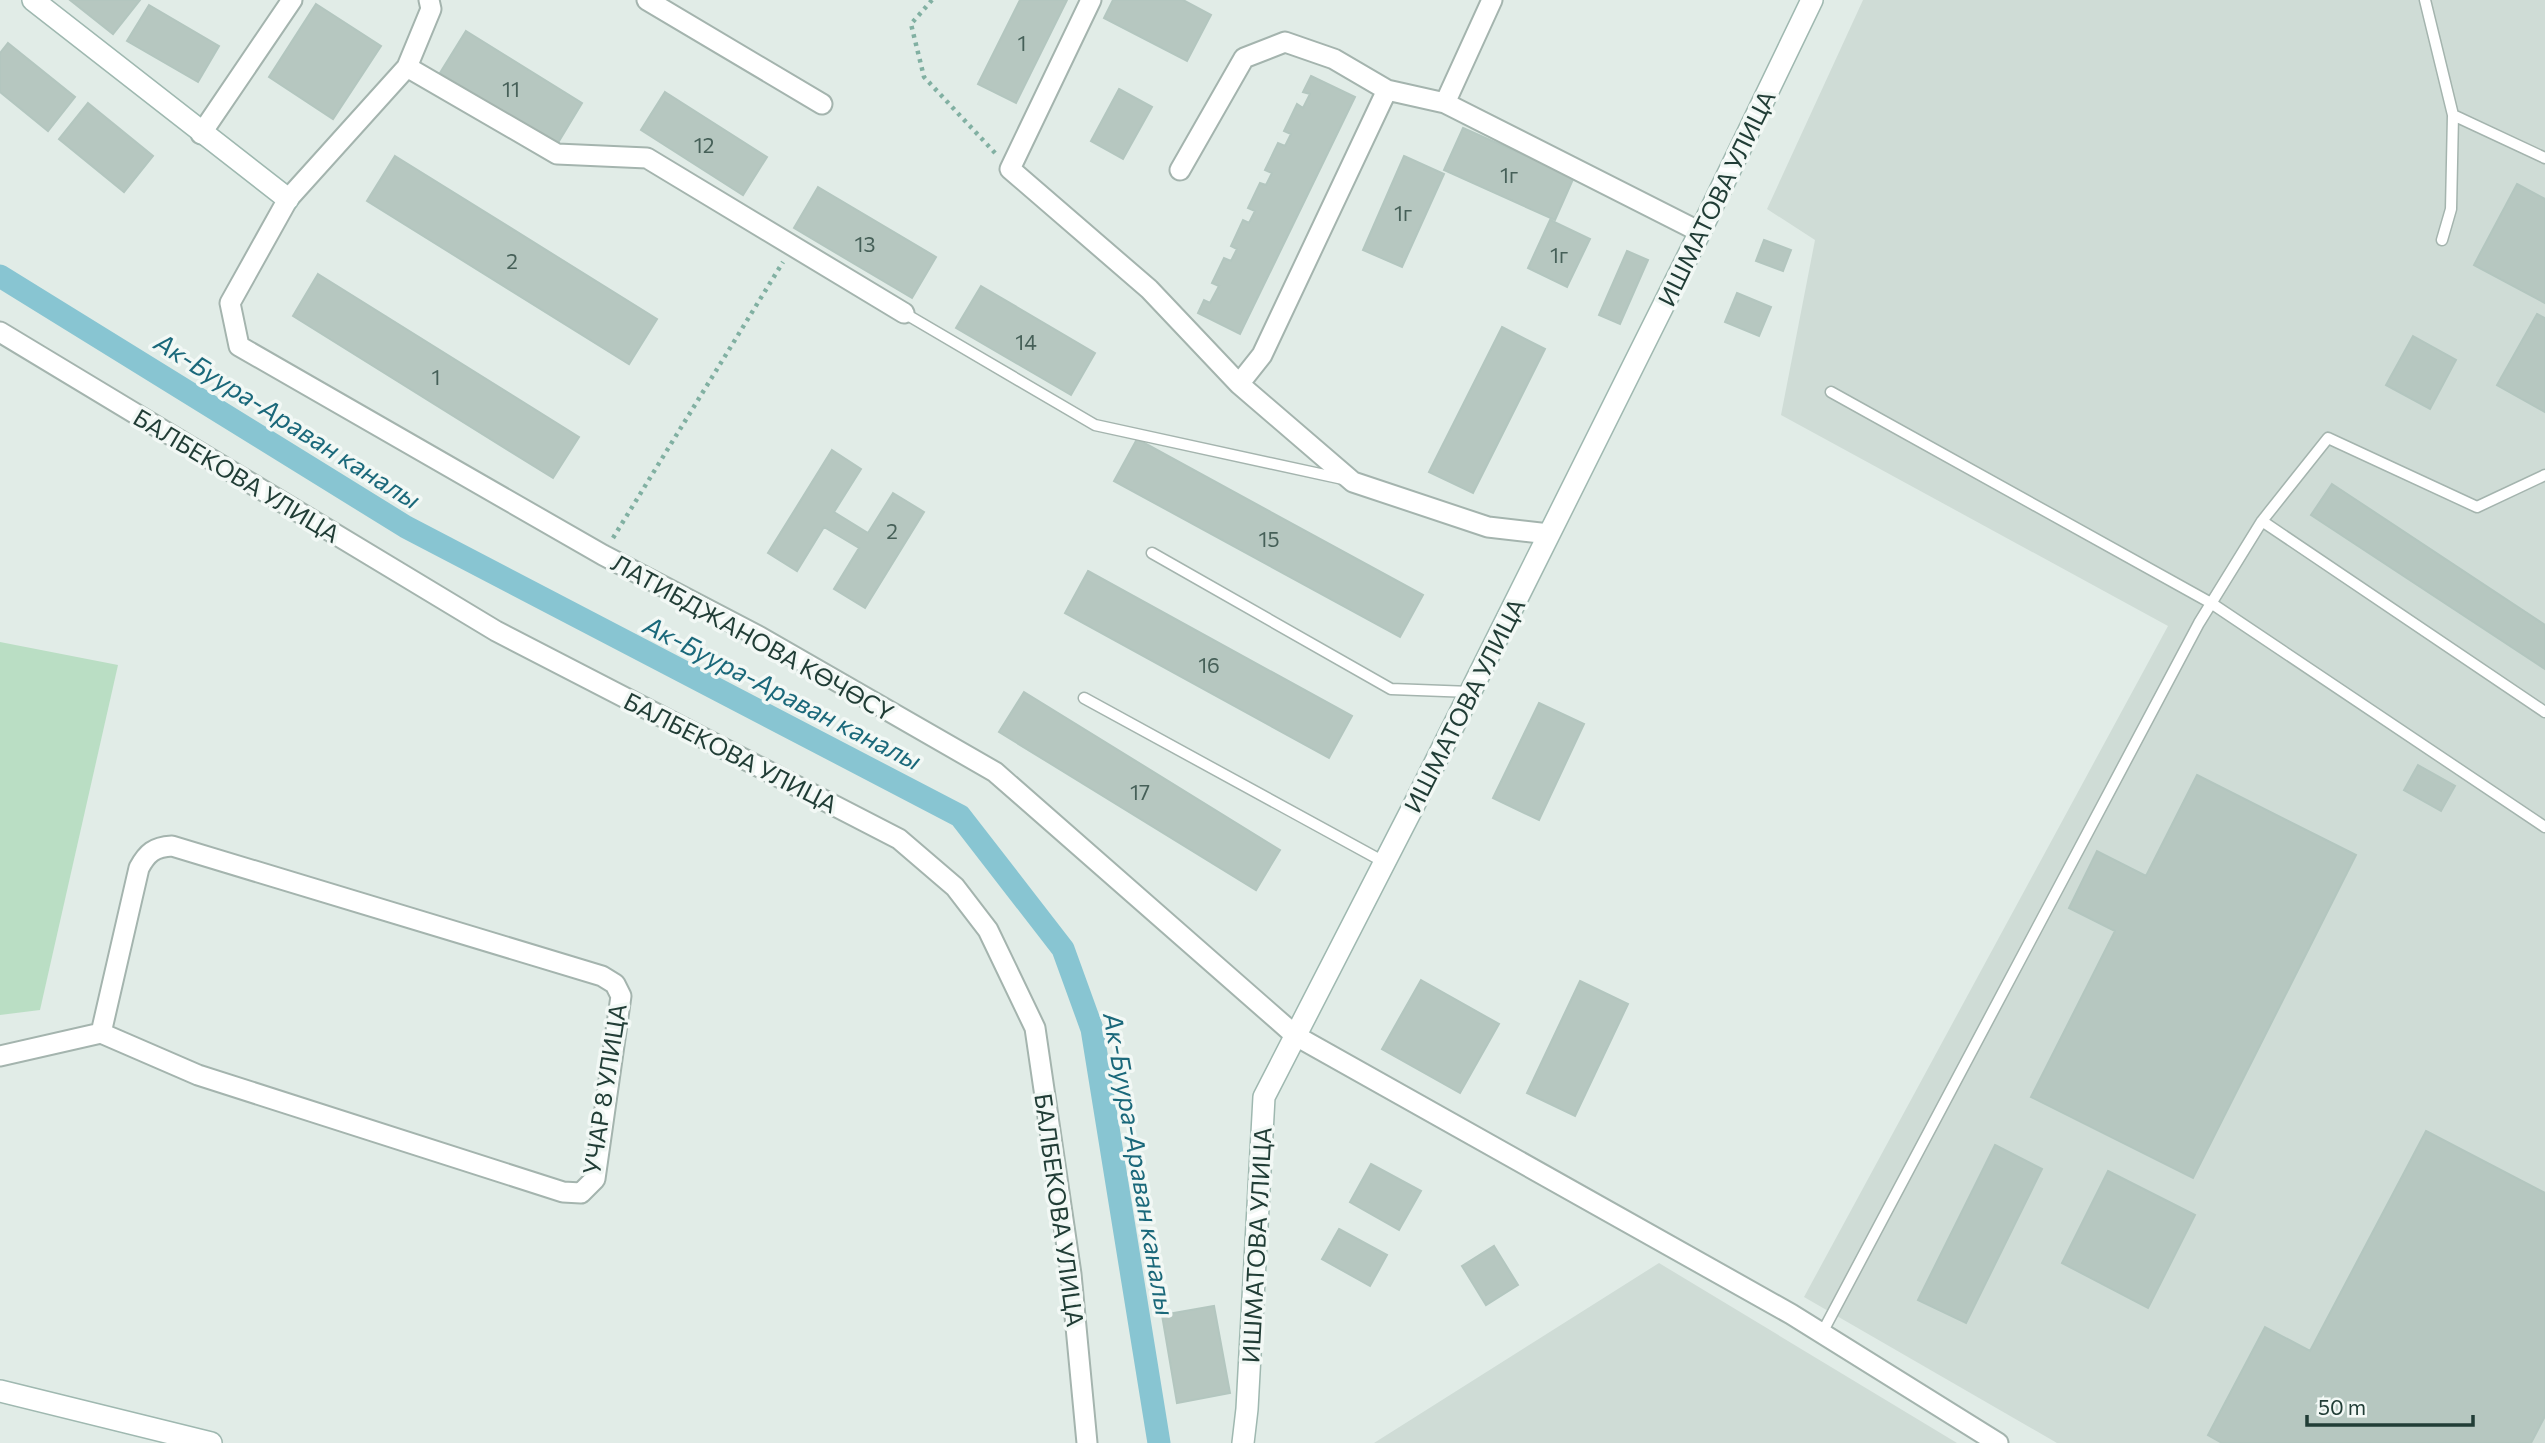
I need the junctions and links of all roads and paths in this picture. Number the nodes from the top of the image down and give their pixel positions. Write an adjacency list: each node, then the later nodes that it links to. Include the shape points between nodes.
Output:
1 (33, 0): 15 (main road)
2 (292, 0): 15 (street)
3 (429, 0): 10 (street, via 431,9)
4 (647, 0): 13 (street)
5 (932, 0): 17 (path, via 911,24 924,77)
6 (1091, 0): 17 (street)
7 (1492, 0): 12 (street)
8 (1812, 0): 20 (main road, ИШМАТОВА УЛИЦА)
9 (2425, 0): 14 (lane)
10 (407, 66): 19 (street); 22 (street, via 557,154 646,158)
11 (1387, 90): 12 (street); 18 (street, via 1335,59 1285,42 1244,58); 25 (street, via 1262,355)
12 (1445, 103): 20 (street)
13 (822, 104)
14 (2453, 115): 16 (lane); 21 (lane, via 2451,209)
15 (201, 134): 19 (main road)
16 (2545, 158)
17 (1010, 169): 25 (street, via 1149,289)
18 (1180, 170)
19 (288, 199): 32 (street, ЛАТИБДЖАНОВА КӨЧӨСҮ, via 230,303 239,346)
20 (1700, 232): 30 (main road, ИШМАТОВА УЛИЦА)
21 (2442, 240)
22 (793, 247): 23 (street); 32 (path)
23 (904, 313): 28 (lane, via 1095,425)
24 (0, 332): 45 (street, БАЛБЕКОВА УЛИЦА, via 496,631 899,839 955,887 988,930 1035,1028 1071,1275)
25 (1239, 384): 28 (street)
26 (1831, 391): 33 (lane)
27 (2545, 475): 29 (lane, via 2477,507 2328,438)
28 (1353, 481): 30 (street, via 1488,527)
29 (2262, 522): 33 (lane); 36 (lane)
30 (1549, 534): 34 (main road, ИШМАТОВА УЛИЦА)
31 (1152, 553): 34 (lane, via 1391,690)
32 (603, 555): 40 (street, ЛАТИБДЖАНОВА КӨЧӨСҮ, via 760,637 995,772)
33 (2211, 603): 37 (lane); 42 (lane)
34 (1471, 692): 38 (main road, ИШМАТОВА УЛИЦА)
35 (1084, 698): 38 (lane)
36 (2545, 712)
37 (2545, 827)
38 (1385, 862): 40 (main road, ИШМАТОВА УЛИЦА)
39 (100, 1032): 39 (street, УЧАР 8 УЛИЦА, via 139,868 159,846 172,846 602,976 615,984 621,996 595,1179 581,1193 563,1192 198,1075); 41 (street)
40 (1296, 1036): 42 (street, ЛАТИБДЖАНОВА КӨЧӨСҮ); 46 (main road, ИШМАТОВА УЛИЦА, via 1264,1097)
41 (0, 1056)
42 (1822, 1333): 47 (street, ЛАТИБДЖАНОВА КӨЧӨСҮ)
43 (0, 1391): 44 (main road)
44 (211, 1443)
45 (1087, 1443)
46 (1243, 1443)
47 (1998, 1443)

